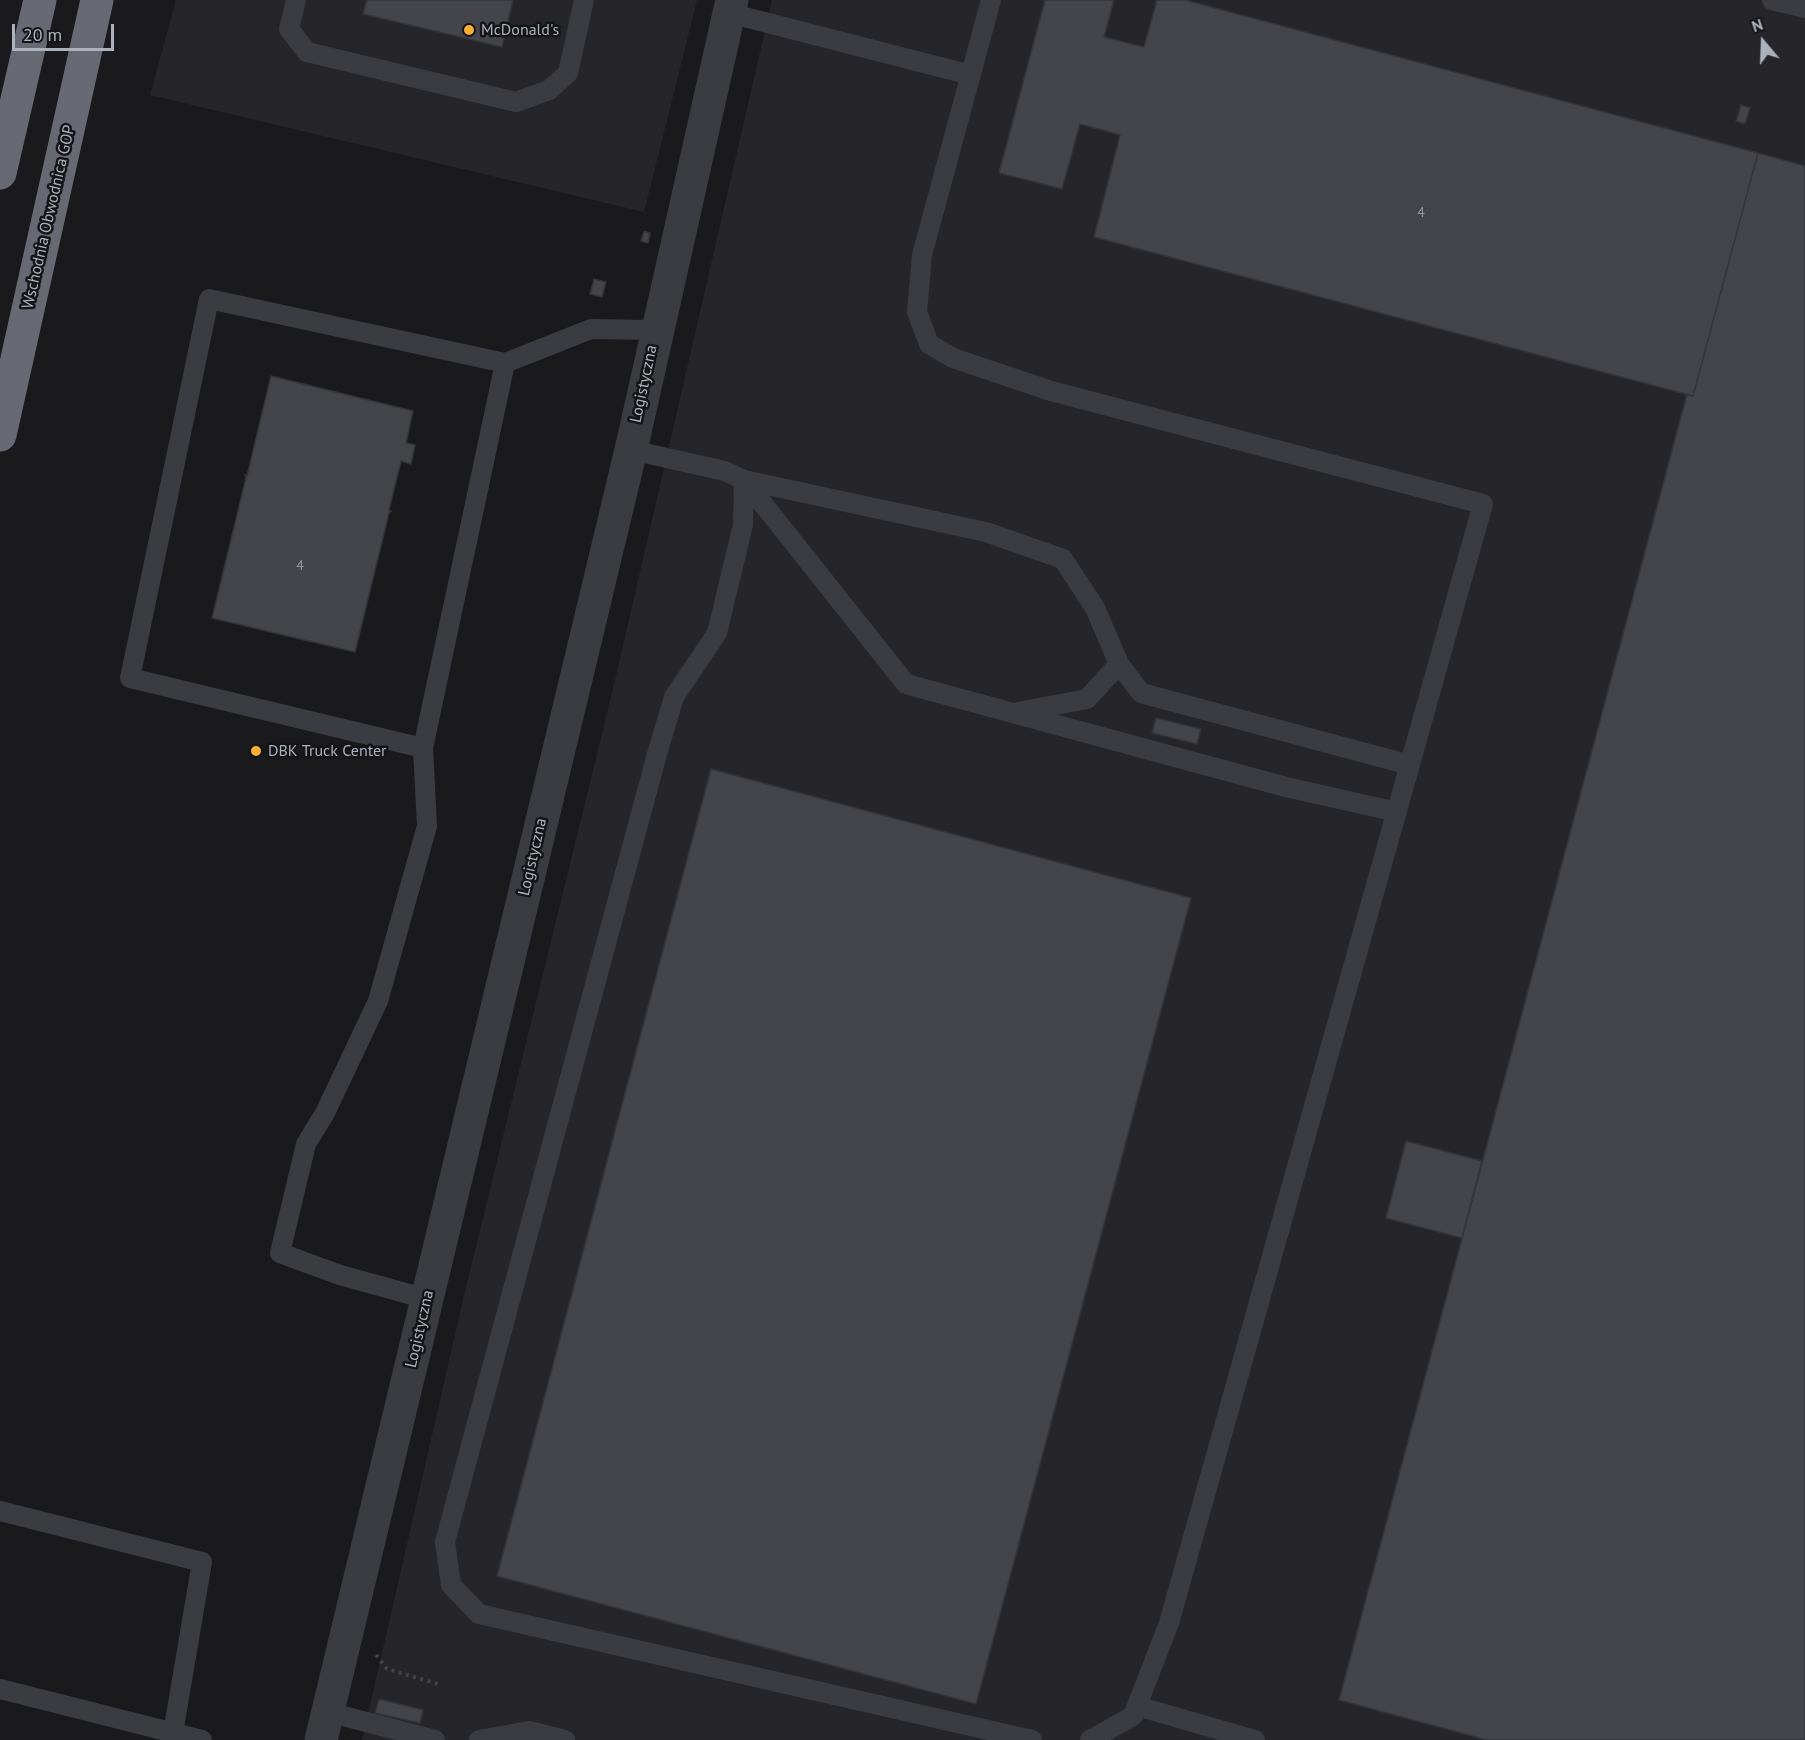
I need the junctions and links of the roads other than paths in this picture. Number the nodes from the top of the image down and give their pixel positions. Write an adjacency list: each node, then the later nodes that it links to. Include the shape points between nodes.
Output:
1 (40, 0): 10 (highway)
2 (97, 0): 13 (highway, Wschodnia Obwodnica GOP)
3 (296, 0): 4 (lane, via 289,29 307,52 516,102 549,90 568,73)
4 (584, 0)
5 (991, 0): 9 (lane)
6 (1772, 0): 8 (lane)
7 (731, 6): 9 (lane); 11 (street, Logistyczna)
8 (1805, 8)
9 (971, 75): 19 (lane, via 922,255 917,312 929,344 953,358 1051,392 1483,504)
10 (0, 173)
11 (656, 330): 12 (lane, via 591,329); 14 (street, Logistyczna)
12 (505, 363): 18 (lane); 18 (lane, via 209,299 130,678)
13 (0, 435)
14 (631, 450): 15 (lane, via 725,471); 21 (street, Logistyczna)
15 (744, 480): 16 (lane, via 986,532 1063,559 1095,608); 17 (lane, via 906,684); 31 (lane, via 743,525 717,633 674,697 448,1530 445,1542 451,1585 479,1614)
16 (1119, 664): 17 (lane, via 1088,699); 19 (lane, via 1141,693)
17 (1012, 713): 20 (lane, via 1286,787)
18 (423, 748): 21 (lane, via 427,826 381,990 325,1113 306,1144 280,1253 340,1275)
19 (1410, 765): 20 (lane)
20 (1397, 812): 24 (lane, via 1169,1623)
21 (427, 1299): 25 (street, Logistyczna)
22 (0, 1510): 26 (lane, via 202,1562)
23 (0, 1689): 26 (lane)
24 (1137, 1706): 32 (lane, via 1133,1716); 33 (lane)
25 (325, 1726): 28 (lane)
26 (173, 1733): 27 (lane)
27 (202, 1740)
28 (435, 1740)
29 (479, 1740): 30 (lane, via 529,1731)
30 (565, 1740)
31 (1032, 1740)
32 (1090, 1740)
33 (1255, 1740)

